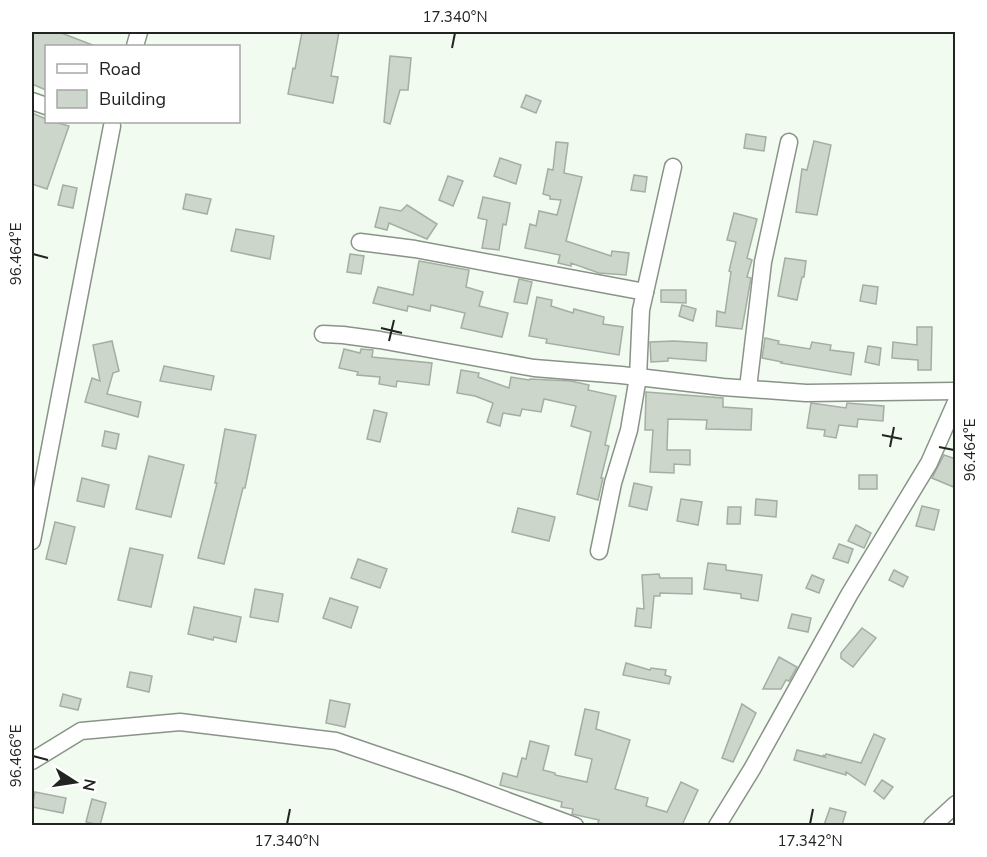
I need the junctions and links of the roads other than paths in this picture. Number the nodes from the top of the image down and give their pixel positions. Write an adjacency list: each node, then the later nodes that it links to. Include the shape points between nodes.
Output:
1 (108, 123): 11 (street)
2 (789, 142): 8 (street, via 763,262)
3 (673, 167): 5 (street)
4 (360, 242): 5 (street)
5 (645, 292): 7 (street)
6 (323, 334): 7 (street, via 380,340 534,368)
7 (639, 377): 8 (street); 12 (street)
8 (748, 388): 9 (street, via 806,393)
9 (956, 391)
10 (956, 402): 16 (street, via 929,463)
11 (32, 541)
12 (599, 551)
13 (32, 761): 15 (street, via 81,731 180,722 336,741)
14 (956, 804): 17 (street)
15 (575, 825)
16 (717, 825)
17 (932, 825)

